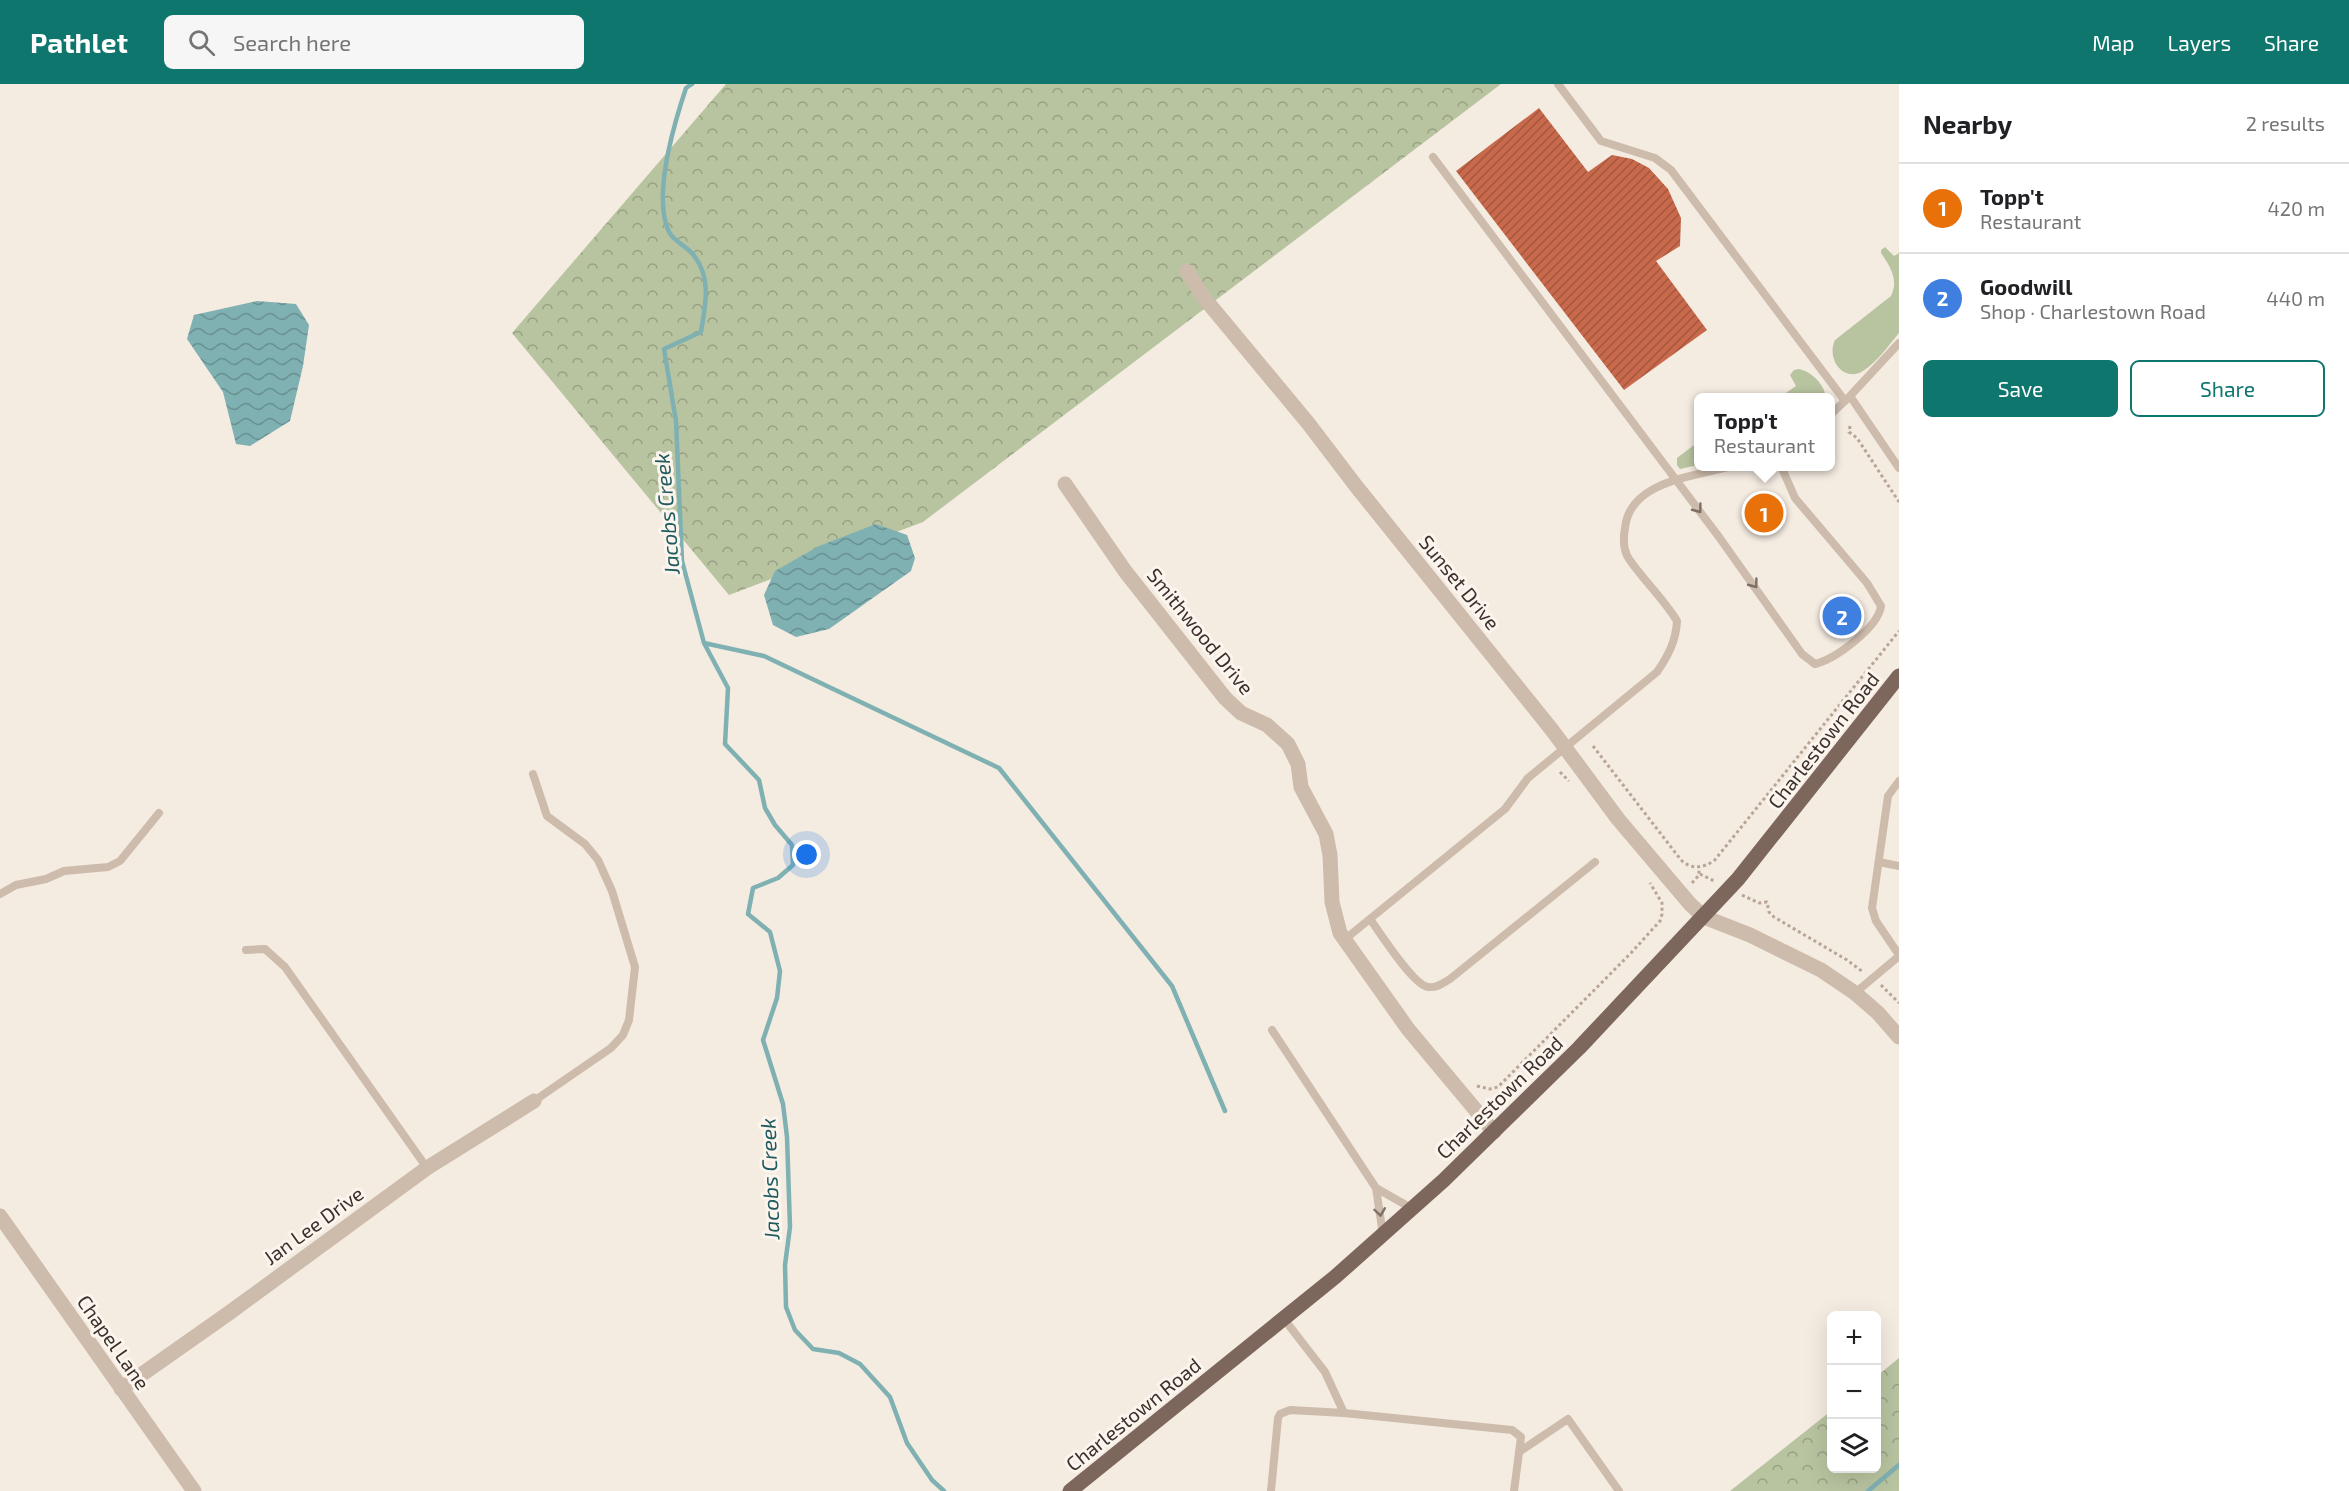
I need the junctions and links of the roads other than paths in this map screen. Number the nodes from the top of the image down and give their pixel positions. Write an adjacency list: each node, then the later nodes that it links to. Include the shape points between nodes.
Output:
1 (1558, 84): 5 (lane, via 1600,141 1655,158 1671,170)
2 (1433, 157): 10 (lane)
3 (1187, 271): 13 (street, Sunset Drive)
4 (1899, 343): 5 (lane)
5 (1848, 398): 6 (lane); 7 (lane)
6 (1835, 410)
7 (1899, 468)
8 (1712, 471): 10 (lane)
9 (1782, 471): 10 (lane, one-way to 9, via 1802,654 1815,664 1829,659 1874,623 1881,606 1795,498)
10 (1676, 480): 13 (lane, via 1654,488 1629,509 1624,543 1628,558 1677,621 1671,649 1657,672)
11 (1065, 484): 23 (street, Smithwood Drive, via 1125,571 1226,698 1241,713 1267,725 1288,744 1298,764 1301,787 1326,834 1334,917)
12 (1899, 676): 21 (main road, Charlestown Road)
13 (1566, 749): 21 (street, Sunset Drive, via 1618,819); 22 (lane, via 1524,782 1505,809)
14 (533, 774): 29 (lane, via 547,816 585,844 598,860 612,891 634,967 629,1020 623,1035 611,1048)
15 (1899, 781): 18 (lane, via 1888,796)
16 (159, 813): 20 (lane, via 120,861 108,867 64,871 16,885)
17 (1595, 862): 22 (lane, via 1437,986 1427,987 1416,980)
18 (1879, 862): 19 (lane); 25 (lane, via 1872,908 1876,921)
19 (1899, 866)
20 (0, 894)
21 (1704, 917): 26 (street, via 1780,948); 30 (main road, Charlestown Road)
22 (1370, 919): 23 (lane)
23 (1344, 940): 30 (street, Smithwood Drive, via 1408,1029)
24 (246, 950): 31 (lane, via 266,950 285,967)
25 (1899, 955): 26 (lane)
26 (1855, 993): 28 (street)
27 (1272, 1030): 32 (lane)
28 (1899, 1037)
29 (534, 1101): 31 (street, Jan Lee Drive)
30 (1494, 1132): 33 (main road, Charlestown Road)
31 (427, 1168): 37 (street, Jan Lee Drive)
32 (1376, 1188): 33 (lane); 35 (lane, one-way to 35)
33 (1413, 1209): 35 (main road, Charlestown Road)
34 (0, 1216): 37 (street, Chapel Lane)
35 (1383, 1235): 36 (main road, Charlestown Road)
36 (1284, 1319): 38 (lane, via 1325,1372); 41 (main road, Charlestown Road)
37 (121, 1389): 40 (street, Chapel Lane)
38 (1344, 1413): 39 (lane, via 1512,1430 1521,1437); 42 (lane, via 1290,1410 1280,1414)
39 (1519, 1452): 43 (lane); 44 (lane, via 1568,1419)
40 (194, 1491)
41 (1070, 1491)
42 (1271, 1491)
43 (1514, 1491)
44 (1618, 1491)

